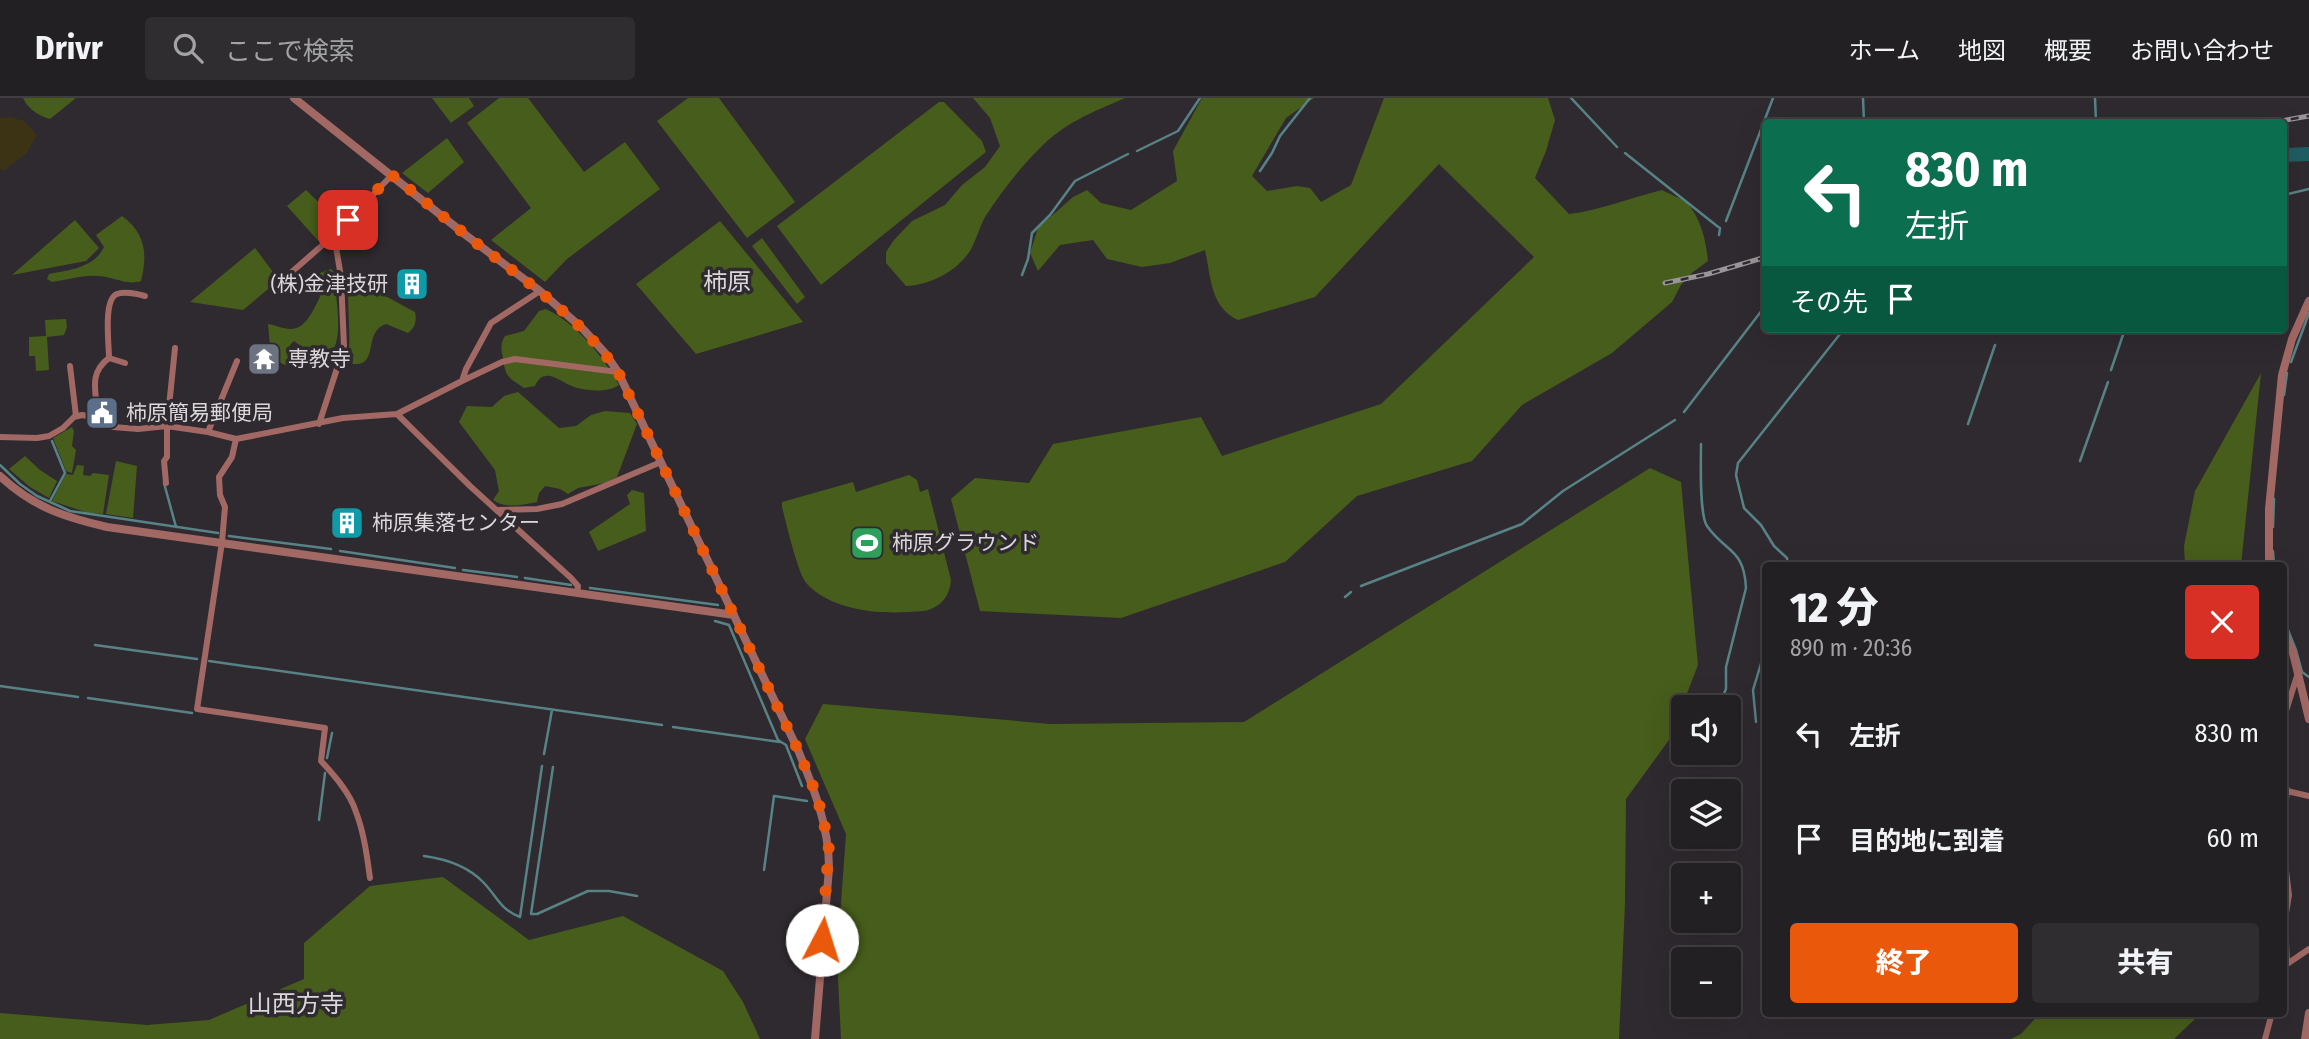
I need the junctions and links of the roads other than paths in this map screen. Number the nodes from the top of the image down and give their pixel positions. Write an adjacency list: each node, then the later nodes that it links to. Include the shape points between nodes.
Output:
1 (294, 98): 2 (street)
2 (392, 175): 3 (street); 5 (street)
3 (334, 235): 4 (street); 18 (street, via 344,347)
4 (286, 277)
5 (540, 290): 13 (street, via 583,329); 14 (street, via 491,323)
6 (145, 296): 9 (street, via 116,294 110,300)
7 (2309, 301): 28 (street, via 2282,375 2270,496)
8 (175, 348): 19 (street)
9 (108, 358): 11 (street); 17 (street, via 95,373)
10 (237, 361): 20 (street)
11 (125, 363)
12 (70, 366): 16 (street)
13 (618, 372): 14 (street, via 515,359); 23 (street)
14 (462, 381): 15 (street)
15 (397, 415): 18 (street); 26 (street)
16 (76, 416): 17 (street); 21 (street, via 49,436)
17 (99, 418): 19 (street, via 113,427)
18 (319, 424): 22 (street)
19 (167, 426): 20 (street); 25 (street)
20 (208, 432): 22 (street)
21 (0, 437)
22 (236, 439): 27 (street, via 232,457 219,477 225,508)
23 (661, 462): 26 (street, via 562,505); 30 (street)
24 (0, 476): 27 (street, via 47,510 81,521)
25 (166, 483)
26 (497, 510): 29 (street, via 571,578 578,586)
27 (222, 542): 29 (street); 37 (street, via 197,709 325,728 321,761 356,810)
28 (2269, 562)
29 (577, 593): 30 (street)
30 (734, 615): 44 (street, via 817,796 829,844)
31 (2287, 640): 32 (street)
32 (2297, 676): 33 (street); 34 (street)
33 (2287, 708)
34 (2309, 719)
35 (2287, 791): 36 (street)
36 (2309, 796)
37 (370, 878)
38 (2287, 879): 39 (street)
39 (2287, 907)
40 (2309, 949): 41 (street)
41 (2287, 966)
42 (2309, 1013): 46 (street)
43 (2271, 1017): 45 (street)
44 (815, 1039)
45 (2265, 1039)
46 (2305, 1039)

